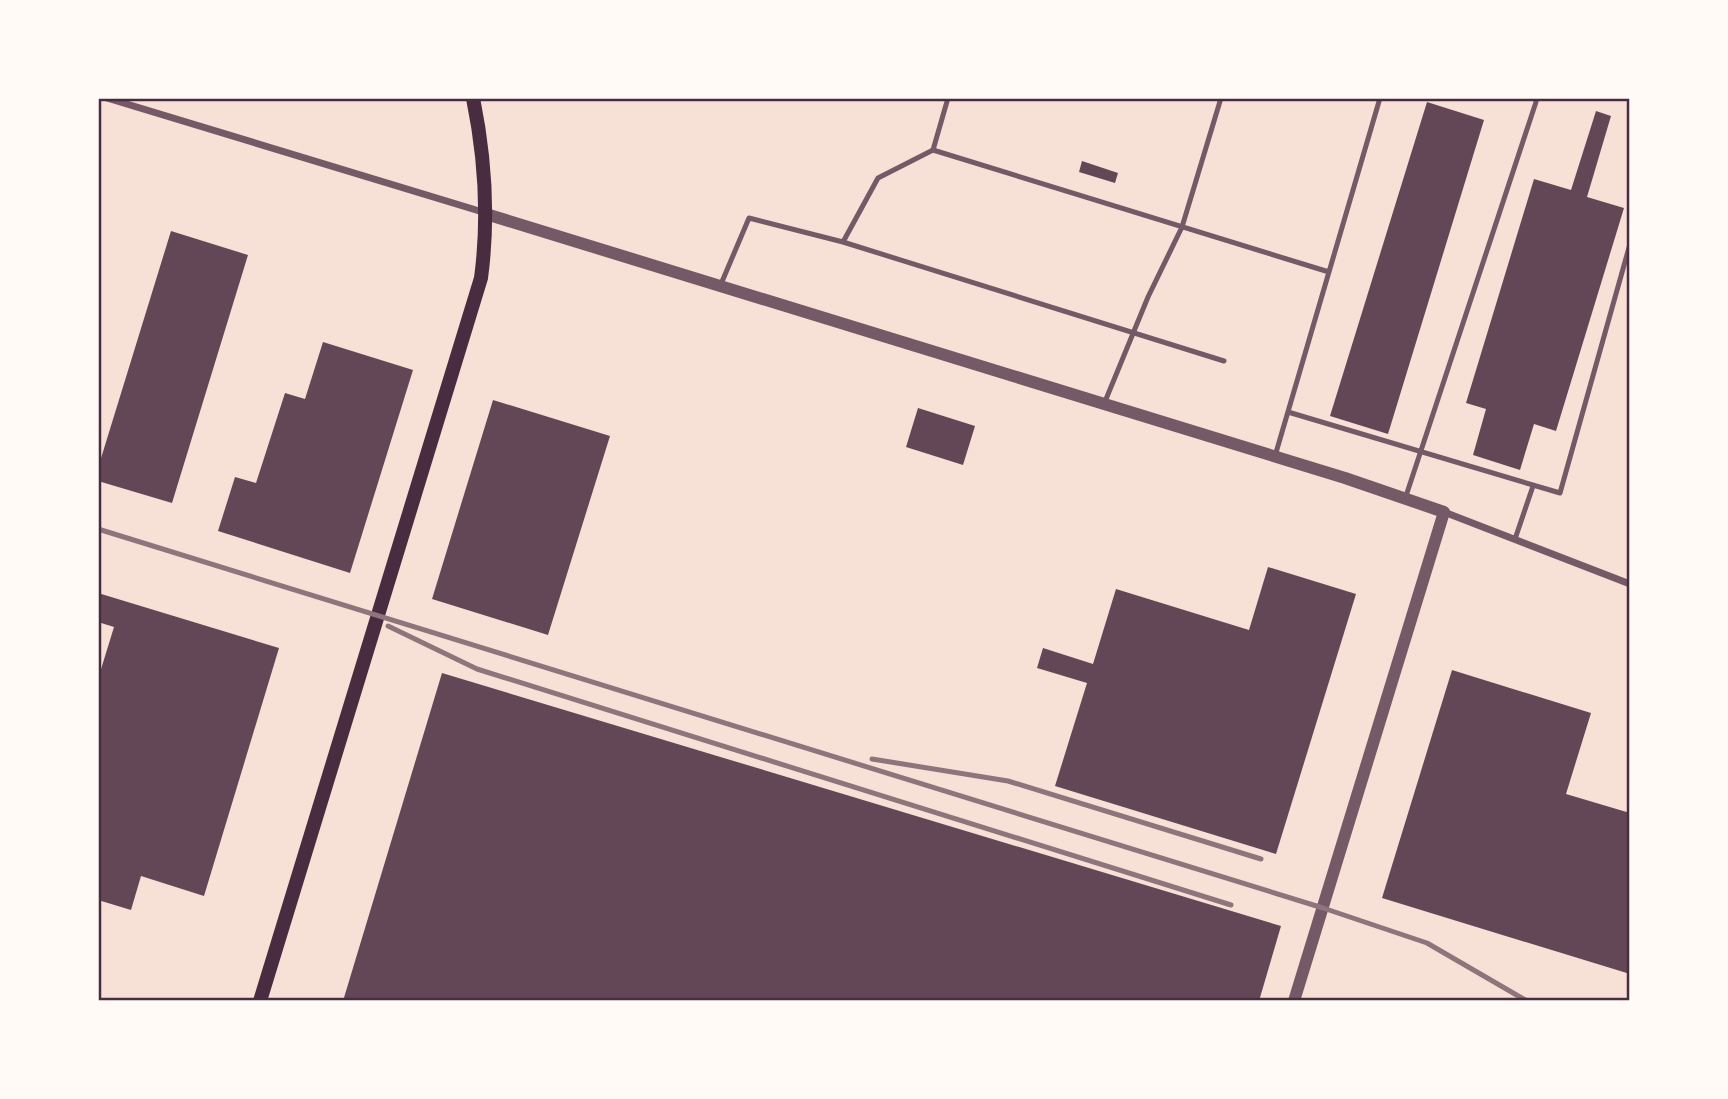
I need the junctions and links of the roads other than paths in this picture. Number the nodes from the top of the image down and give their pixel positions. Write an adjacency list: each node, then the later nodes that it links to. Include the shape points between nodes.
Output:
1 (107, 98): 8 (street)
2 (473, 98): 8 (main road)
3 (948, 98): 7 (lane)
4 (1221, 98): 9 (lane)
5 (1380, 98): 12 (lane)
6 (1536, 102): 18 (lane)
7 (933, 150): 9 (lane); 10 (lane, via 878,178)
8 (486, 214): 13 (street); 25 (main road, via 474,301)
9 (1182, 226): 12 (lane); 14 (lane)
10 (843, 242): 13 (lane, via 749,218); 14 (lane)
11 (1630, 244): 20 (lane, via 1560,493)
12 (1329, 272): 17 (lane)
13 (720, 286): 16 (street)
14 (1133, 332): 15 (lane); 16 (lane)
15 (1224, 361)
16 (1104, 404): 19 (street)
17 (1288, 412): 18 (lane); 19 (lane)
18 (1421, 452): 20 (lane); 21 (lane)
19 (1275, 456): 21 (street)
20 (1533, 486): 23 (lane)
21 (1405, 499): 22 (street)
22 (1444, 512): 23 (street); 26 (street)
23 (1515, 539): 24 (street)
24 (1630, 584)
25 (260, 1001)
26 (1294, 1001)

